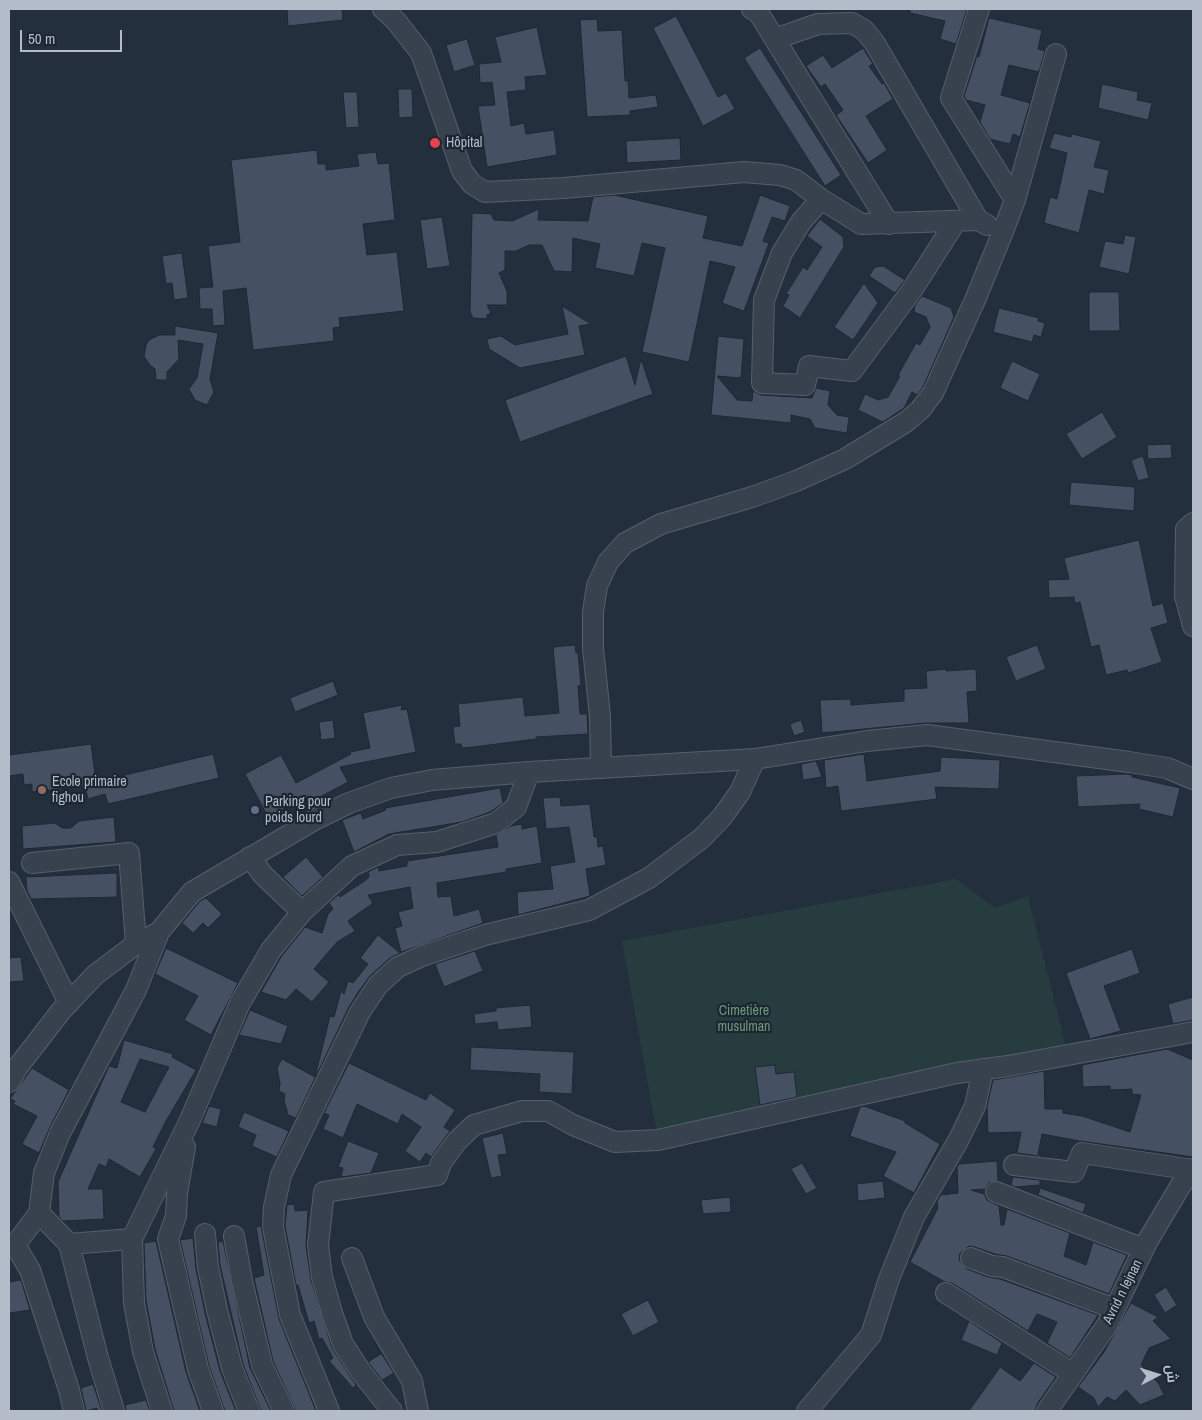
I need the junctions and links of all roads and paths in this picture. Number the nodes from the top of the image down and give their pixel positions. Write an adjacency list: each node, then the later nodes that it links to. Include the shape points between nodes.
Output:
1 (383, 9): 6 (street, via 396,20 421,53 462,171 472,184 485,192 546,190 744,172 780,175 796,180)
2 (752, 9): 4 (street, via 758,12)
3 (979, 9): 7 (street, via 951,98)
4 (775, 39): 8 (street, via 818,24 852,24 864,30); 10 (street)
5 (1056, 54): 7 (street)
6 (821, 199): 9 (street, via 801,222 782,253 764,300 762,382 804,385 809,366 852,370 912,290); 10 (street, via 861,224)
7 (1015, 200): 11 (street)
8 (978, 220): 9 (street); 11 (street)
9 (956, 221): 10 (street)
10 (889, 224)
11 (1002, 234): 15 (street, via 933,393 906,422 846,459 796,481 661,524 625,543 608,562 597,586 593,612)
12 (1193, 523): 13 (street, via 1186,529 1185,596)
13 (1193, 626)
14 (755, 759): 15 (street); 17 (street, via 928,735 1167,768); 50 (street, via 740,792 722,817 702,838 649,878 589,910 485,935 406,963 378,985 360,1012 281,1175 274,1207 274,1227 290,1316)
15 (601, 768): 16 (street)
16 (529, 772): 18 (street, via 432,780 390,788 316,819); 21 (street, via 516,807 496,823 437,842 397,845 378,853 352,866)
17 (1193, 779)
18 (250, 858): 21 (street); 22 (street, via 192,892)
19 (32, 862): 23 (street, via 129,853)
20 (9, 882): 24 (street)
21 (302, 912): 28 (street, via 271,950 240,1003)
22 (159, 932): 23 (street); 32 (street, via 136,990 60,1133 44,1173)
23 (136, 944): 24 (street, via 95,975)
24 (69, 1003): 27 (street)
25 (1193, 1032): 26 (street)
26 (983, 1069): 51 (street, via 658,1140 615,1142 548,1111 522,1110 474,1125 457,1141 441,1163 437,1175 324,1192 318,1245 322,1278 332,1313 343,1344); 53 (street, via 975,1106 914,1217 871,1335)
27 (9, 1082)
28 (190, 1120): 35 (street); 47 (street, via 176,1216 168,1238 198,1369)
29 (1014, 1165): 30 (street, via 1074,1172 1082,1153)
30 (1190, 1180): 38 (street, Avrid n lejnan)
31 (996, 1192): 38 (street)
32 (39, 1214): 36 (street); 37 (street)
33 (205, 1234): 48 (street, via 217,1310 232,1368)
34 (234, 1236): 49 (street, via 262,1365)
35 (132, 1239): 36 (street); 46 (street, via 134,1303 144,1352)
36 (69, 1244): 45 (street)
37 (12, 1246): 44 (street, via 30,1270)
38 (1144, 1249): 42 (street, Avrid n lejnan)
39 (352, 1258): 52 (street, via 374,1318 412,1381)
40 (971, 1258): 42 (street)
41 (946, 1293): 43 (street)
42 (1115, 1309): 43 (street, Avrid n lejnan)
43 (1072, 1372): 54 (street, Avrid n lejnan)
44 (74, 1411)
45 (114, 1411)
46 (162, 1411)
47 (213, 1411)
48 (249, 1411)
49 (284, 1411)
50 (329, 1411)
51 (392, 1411)
52 (418, 1411)
53 (807, 1411)
54 (1048, 1411)

